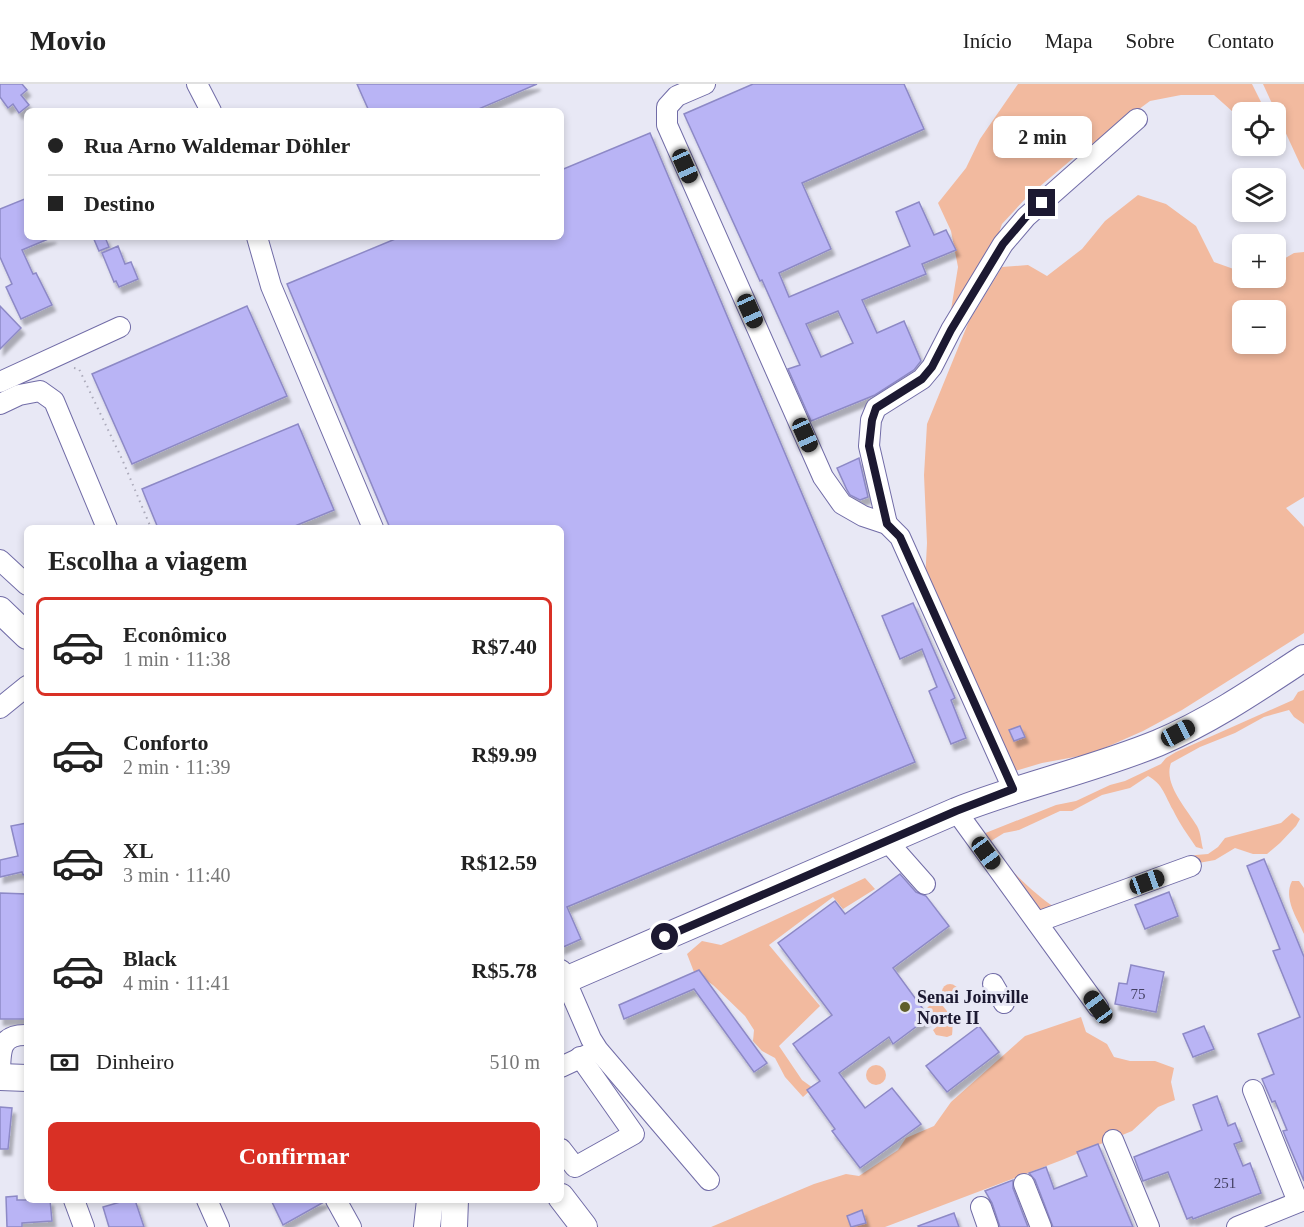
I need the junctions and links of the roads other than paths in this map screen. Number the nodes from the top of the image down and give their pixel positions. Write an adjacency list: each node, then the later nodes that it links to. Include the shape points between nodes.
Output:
1 (197, 84): 3 (street)
2 (705, 84): 9 (street, via 677,96 667,107 667,125 823,477 842,504)
3 (209, 108)
4 (1137, 119): 9 (street, via 1026,217 1003,244 932,367 922,379 876,408 869,446)
5 (258, 240): 11 (street, via 271,286)
6 (120, 327): 7 (street)
7 (0, 382)
8 (0, 404): 10 (street, via 19,395 40,392 54,401)
9 (887, 524): 19 (street, via 900,537)
10 (106, 525)
11 (372, 525)
12 (0, 560): 13 (street)
13 (24, 582)
14 (0, 610): 15 (main road)
15 (24, 633)
16 (1304, 658): 19 (main road, via 1245,696 1161,741)
17 (24, 688): 18 (street)
18 (0, 708)
19 (1013, 789): 20 (main road)
20 (956, 811): 21 (main road); 24 (street)
21 (887, 841): 23 (street); 25 (main road)
22 (1191, 866): 24 (street)
23 (925, 884)
24 (1037, 922): 29 (street)
25 (564, 977)
26 (564, 982): 31 (street)
27 (993, 984): 28 (street)
28 (1004, 1003)
29 (1098, 1007)
30 (24, 1035): 34 (street, via 5,1037 0,1044)
31 (598, 1050): 32 (street); 39 (street)
32 (580, 1057): 33 (street); 38 (street, via 634,1134 575,1167)
33 (564, 1065)
34 (0, 1077): 35 (main road)
35 (24, 1078)
36 (1253, 1090): 42 (street)
37 (1113, 1140): 55 (street)
38 (564, 1153)
39 (710, 1180)
40 (1024, 1184): 54 (street)
41 (564, 1201): 52 (main road)
42 (1301, 1201): 56 (street)
43 (75, 1203): 48 (street)
44 (208, 1203): 49 (street)
45 (338, 1203): 50 (street)
46 (430, 1203): 51 (main road)
47 (981, 1207): 53 (street)
48 (84, 1227)
49 (219, 1227)
50 (351, 1227)
51 (428, 1227)
52 (584, 1227)
53 (988, 1227)
54 (1041, 1227)
55 (1149, 1227)
56 (1237, 1227)

